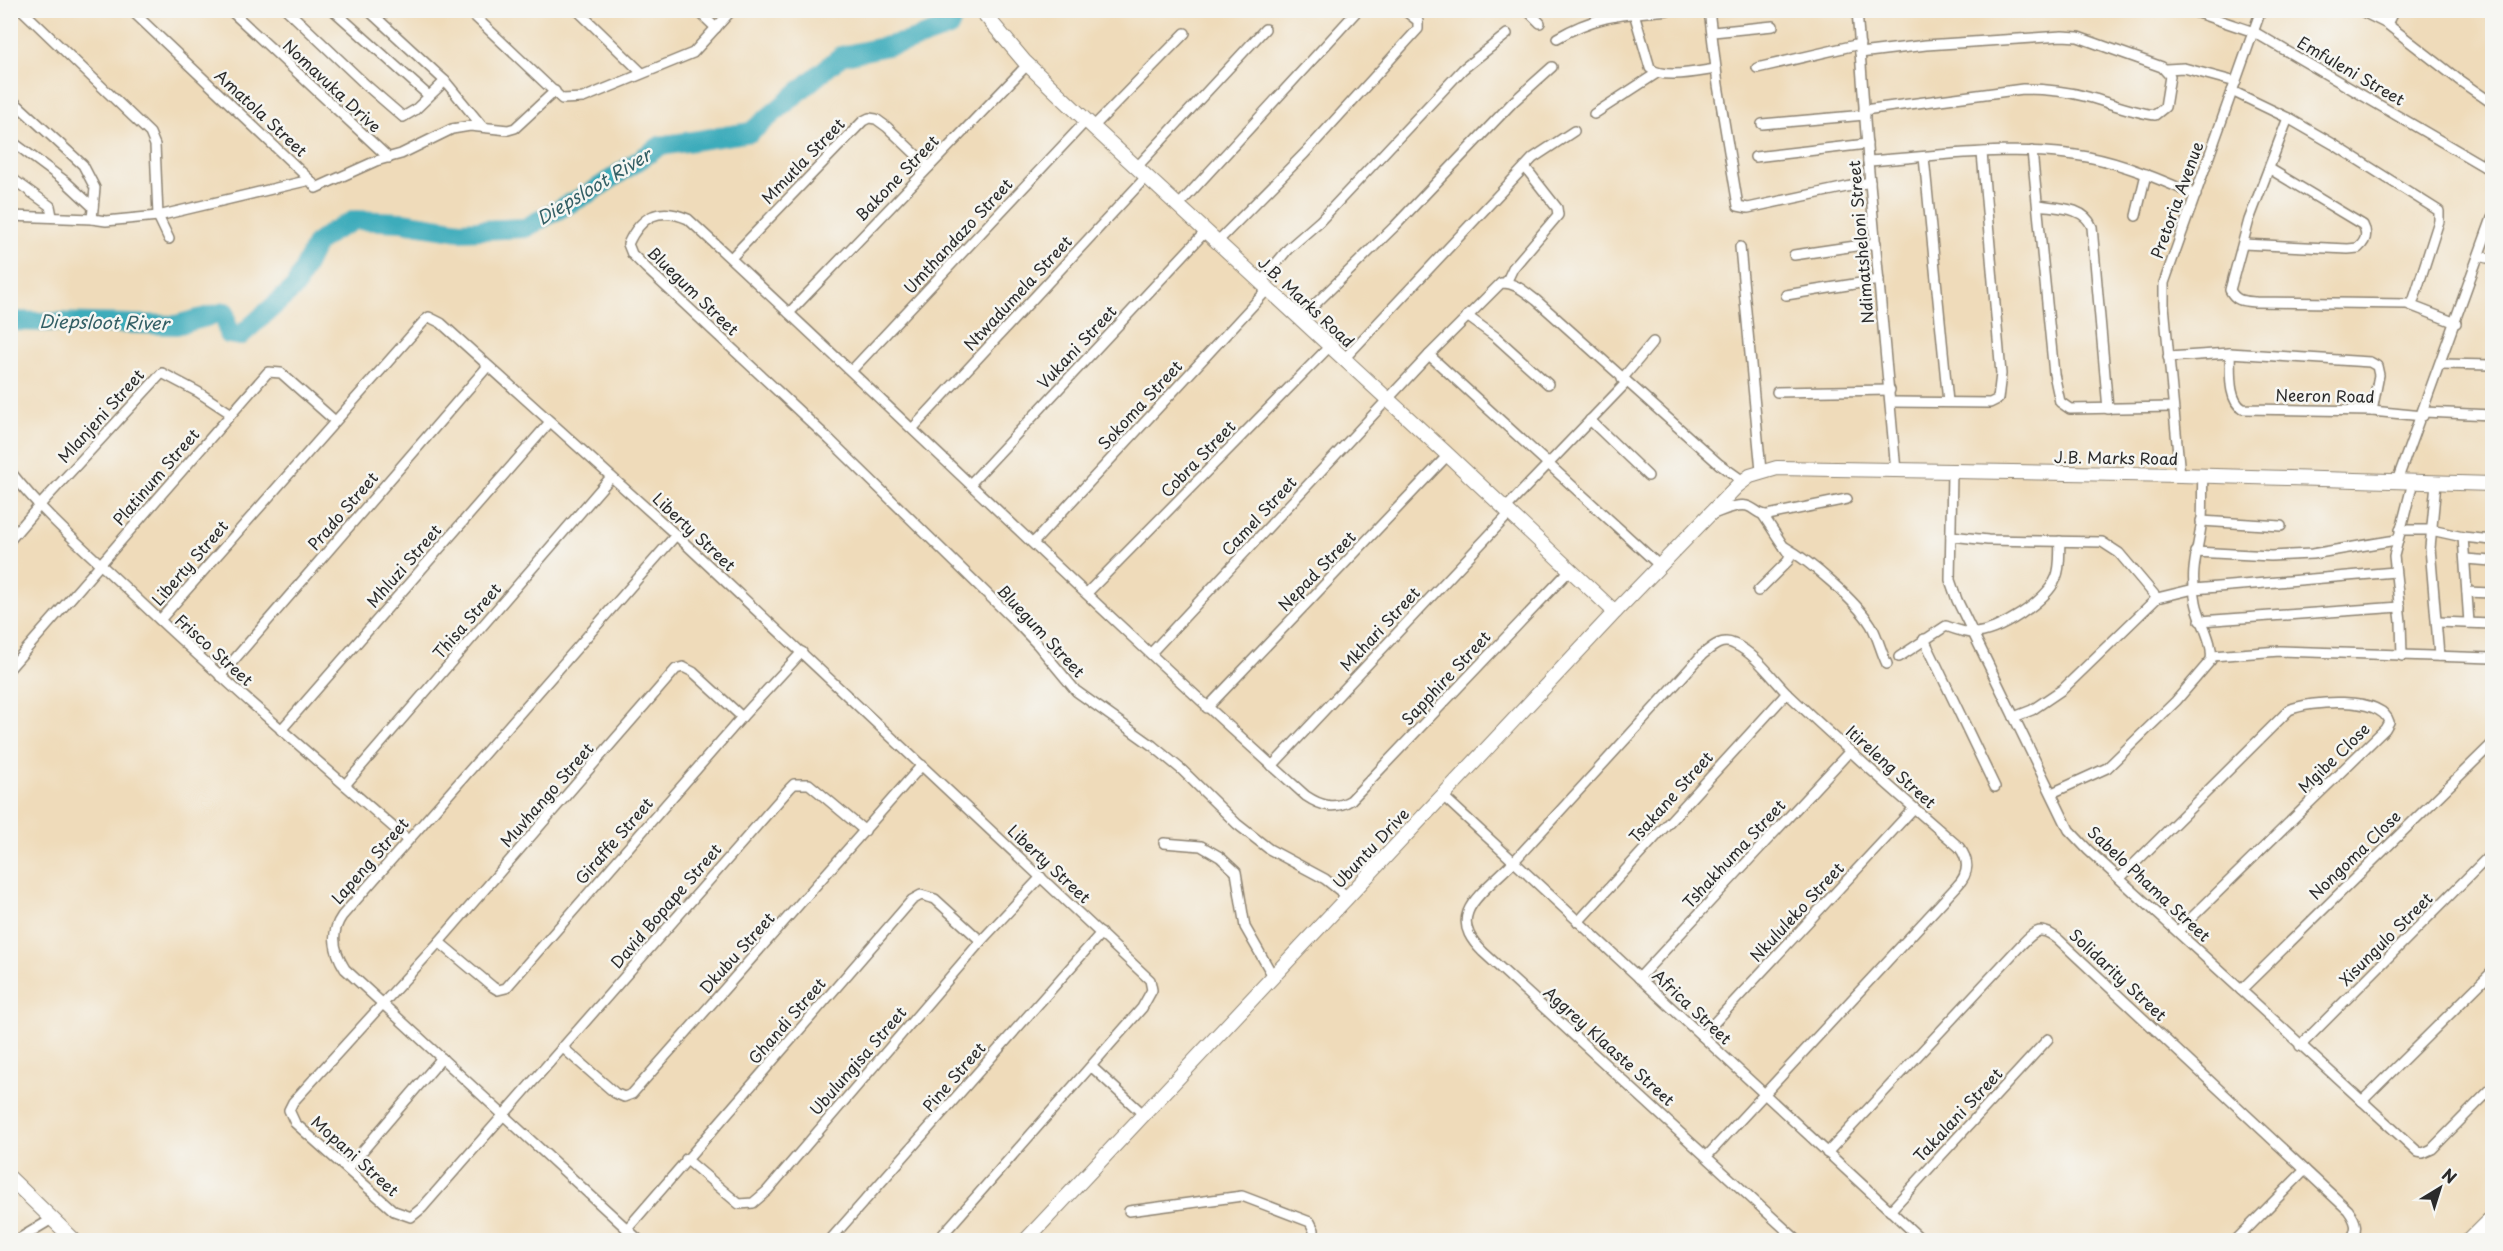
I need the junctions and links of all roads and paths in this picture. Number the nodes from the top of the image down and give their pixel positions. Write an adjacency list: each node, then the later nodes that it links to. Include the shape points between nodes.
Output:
1 (22, 10): 79 (street, via 150,133 155,145)
2 (131, 10): 71 (street, Amatola Street)
3 (230, 10): 62 (street, Nomavuka Drive)
4 (287, 10): 45 (street, via 400,115 406,116)
5 (333, 10): 45 (street)
6 (368, 10): 41 (street)
7 (468, 10): 43 (street)
8 (578, 10): 39 (street)
9 (698, 10): 26 (street)
10 (732, 10): 26 (street)
11 (1358, 10): 75 (street)
12 (1404, 10): 85 (street, via 1418,21 1418,29)
13 (1527, 10): 23 (street)
14 (1668, 10): 21 (street)
15 (1710, 10): 28 (street)
16 (1857, 10): 33 (street, Ndimatsheloni Street)
17 (2189, 10): 29 (street, Emfuleni Street)
18 (2261, 10): 29 (street, Pretoria Avenue)
19 (2359, 10): 24 (street)
20 (2394, 10): 24 (street)
21 (1634, 13): 32 (street, via 1587,22); 40 (street, via 1650,68)
22 (985, 16): 34 (street, J.B. Marks Road)
23 (1540, 24)
24 (2387, 24): 47 (street)
25 (1773, 26): 28 (street)
26 (716, 28): 39 (street, via 693,52)
27 (1265, 29): 68 (street, Ntwadumela Street)
28 (1713, 32): 37 (street)
29 (2254, 32): 42 (street, Pretoria Avenue); 66 (street, Emfuleni Street)
30 (1185, 33): 51 (street, Umthandazo Street)
31 (1507, 34): 95 (street, Sokoma Street, via 1463,69 1320,221 1288,249)
32 (1557, 38)
33 (1860, 48): 36 (street); 38 (street, via 2078,37); 48 (street, Ndimatsheloni Street)
34 (1028, 64): 51 (street, J.B. Marks Road); 64 (street, Bakone Street)
35 (1552, 67): 100 (street)
36 (1757, 68)
37 (1716, 69): 40 (street); 72 (street, via 1738,206 1749,208)
38 (2166, 69): 42 (street, via 2184,68); 48 (street, via 2170,76 2165,107 2156,115 2043,89)
39 (642, 73): 43 (street, via 583,98 562,99)
40 (1657, 73): 49 (street)
41 (445, 81): 45 (street); 53 (street)
42 (2236, 82): 44 (street, Pretoria Avenue)
43 (555, 91): 53 (street, via 515,128)
44 (2232, 91): 50 (street); 73 (street, Pretoria Avenue)
45 (429, 96)
46 (10, 98): 76 (street, via 83,165 95,188)
47 (2493, 103)
48 (1864, 113): 52 (street); 56 (street, Ndimatsheloni Street)
49 (1594, 114)
50 (2288, 118): 67 (street); 97 (street, via 2439,211)
51 (1089, 124): 68 (street, J.B. Marks Road); 111 (street, Umthandazo Street)
52 (1762, 124)
53 (482, 126): 62 (street, via 452,129)
54 (1574, 131): 65 (street)
55 (10, 140): 76 (street)
56 (1867, 144): 60 (street); 63 (street, Ndimatsheloni Street)
57 (2493, 145): 66 (street)
58 (2032, 151): 59 (street); 69 (street, via 2098,159); 74 (street)
59 (1982, 153): 61 (street); 118 (street, via 2001,387 1998,399 1990,403)
60 (1755, 157)
61 (1924, 157): 63 (street); 118 (street)
62 (389, 158): 71 (street, via 360,167 321,187 316,188)
63 (1868, 161): 72 (street, Ndimatsheloni Street)
64 (929, 167): 91 (street, Mmutla Street, via 882,123 869,118); 98 (street, Bakone Street)
65 (1525, 167): 94 (street, via 1557,208 1558,215 1513,268); 107 (street)
66 (2489, 169)
67 (2270, 170): 87 (street); 87 (street, via 2363,225 2365,239 2358,248 2348,249)
68 (1141, 172): 75 (street, J.B. Marks Road); 128 (street, Ntwadumela Street)
69 (2146, 174): 73 (street); 80 (street)
70 (10, 177): 78 (street, via 50,206)
71 (310, 180): 79 (street, Amatola Street)
72 (1870, 182): 86 (street, Ndimatsheloni Street)
73 (2196, 195): 106 (street, Pretoria Avenue, via 2164,283)
74 (2038, 205): 120 (street, via 2074,211 2087,218 2092,227); 120 (street, via 2058,397 2070,409)
75 (1178, 206): 83 (street, J.B. Marks Road)
76 (93, 207): 82 (street)
77 (10, 216): 78 (street, Amatola Street)
78 (52, 216): 82 (street, Amatola Street)
79 (158, 216): 82 (street, Amatola Street); 84 (street)
80 (2136, 216)
81 (2493, 218): 90 (street)
82 (92, 219)
83 (1206, 231): 85 (street, J.B. Marks Road); 142 (street, Vukani Street)
84 (169, 239)
85 (1217, 242): 95 (street, J.B. Marks Road)
86 (1876, 243): 89 (street); 93 (street, Ndimatsheloni Street)
87 (2243, 244): 97 (street, via 2230,290 2240,301)
88 (1740, 247): 132 (street)
89 (1794, 255)
90 (2479, 256): 92 (street); 101 (street)
91 (731, 258): 98 (street, Bluegum Street); 217 (street, Bluegum Street, via 688,219 674,212 650,216 635,230 628,244 646,268 1016,622 1076,691 1153,746 1269,849 1325,879)
92 (2493, 259)
93 (1879, 280): 96 (street); 114 (street, Ndimatsheloni Street)
94 (1506, 283): 99 (street, Camel Street, via 1492,290); 112 (street, via 1536,300)
95 (1265, 286): 100 (street, J.B. Marks Road); 161 (street, Sokoma Street)
96 (1786, 295)
97 (2412, 305): 101 (street)
98 (789, 313): 111 (street, Bluegum Street)
99 (1467, 316): 105 (street, Camel Street); 113 (street)
100 (1300, 319): 103 (street, J.B. Marks Road)
101 (2456, 322): 108 (street)
102 (1653, 342): 112 (street, Mkhari Street)
103 (1330, 346): 107 (street, J.B. Marks Road); 173 (street, Cobra Street)
104 (2230, 353): 106 (street); 121 (street, Neeron Road, via 2233,396 2238,406 2248,410); 121 (street, via 2370,362 2377,366 2379,375)
105 (1429, 355): 116 (street, Camel Street); 130 (street)
106 (2168, 357): 119 (street, Pretoria Avenue)
107 (1344, 360): 116 (street, J.B. Marks Road)
108 (2441, 364): 109 (street); 123 (street)
109 (2493, 365)
110 (488, 366): 126 (street, Liberty Street, via 441,323 429,318); 127 (street, Liberty Street); 194 (street, Prado Street)
111 (851, 371): 128 (street, Bluegum Street)
112 (1624, 381): 125 (street, Mkhari Street); 139 (street)
113 (1548, 384)
114 (1890, 390): 115 (street); 117 (street, Ndimatsheloni Street)
115 (1777, 392)
116 (1388, 400): 129 (street, J.B. Marks Road); 186 (street, Camel Street)
117 (1891, 402): 118 (street); 133 (street, Ndimatsheloni Street)
118 (1948, 402)
119 (2172, 407): 120 (street); 135 (street, Pretoria Avenue)
120 (2108, 409)
121 (2372, 411): 123 (street, Neeron Road)
122 (230, 413): 126 (street, Platinum Street, via 263,376 274,371 284,375); 146 (street, Mlanjeni Street, via 162,373); 166 (street, Platinum Street)
123 (2423, 414): 124 (street, Neeron Road); 140 (street)
124 (2493, 415)
125 (1590, 420): 130 (street, Mkhari Street); 136 (street)
126 (335, 421): 178 (street, Liberty Street)
127 (550, 422): 138 (street, Liberty Street); 199 (street, Mhluzi Street)
128 (913, 429): 142 (street, Bluegum Street)
129 (1448, 455): 147 (street, J.B. Marks Road); 196 (street, Nepad Street)
130 (1549, 464): 147 (street, Mkhari Street); 167 (street)
131 (10, 471): 146 (street, Frisco Street)
132 (1761, 471): 133 (street, J.B. Marks Road); 139 (street, J.B. Marks Road)
133 (1896, 471): 134 (street, J.B. Marks Road)
134 (1952, 472): 135 (street, J.B. Marks Road); 155 (street, Sabelo Phama Street)
135 (2180, 475): 137 (street, J.B. Marks Road)
136 (1648, 476)
137 (2203, 476): 140 (street, J.B. Marks Road); 150 (street)
138 (611, 477): 154 (street, Liberty Street); 204 (street, Thisa Street)
139 (1743, 481): 149 (street, Ubuntu Drive)
140 (2397, 482): 141 (street, J.B. Marks Road)
141 (2413, 482): 143 (street, J.B. Marks Road); 152 (street)
142 (971, 483): 161 (street, Bluegum Street)
143 (2436, 483): 144 (street, J.B. Marks Road); 153 (street)
144 (2493, 484)
145 (1847, 499): 148 (street)
146 (39, 506): 157 (street, Mlanjeni Street); 166 (street, Frisco Street)
147 (1507, 511): 168 (street, J.B. Marks Road); 203 (street, Mkhari Street)
148 (1763, 515): 149 (street, via 1740,505); 162 (street)
149 (1708, 516): 167 (street, Ubuntu Drive)
150 (2201, 521): 151 (street); 163 (street)
151 (2281, 526)
152 (2400, 530): 153 (street); 158 (street)
153 (2431, 530): 156 (street); 180 (street)
154 (676, 535): 185 (street, Liberty Street); 211 (street, Lapeng Street)
155 (1951, 536): 160 (street); 183 (street, Sabelo Phama Street, via 1950,580)
156 (2463, 537): 159 (street); 164 (street)
157 (10, 540)
158 (2396, 540): 163 (street, via 2312,554); 169 (street)
159 (2493, 540)
160 (2060, 541): 175 (street, via 2102,542 2110,546); 183 (street, via 2059,571 2052,586 2019,616)
161 (1034, 542): 173 (street, Bluegum Street)
162 (1785, 547): 171 (street, via 1790,556 1788,561); 192 (street, via 1815,566 1863,614)
163 (2195, 552): 170 (street)
164 (2465, 559): 165 (street); 172 (street)
165 (2493, 561)
166 (100, 564): 178 (street, Frisco Street); 193 (street, Platinum Street)
167 (1660, 566): 177 (street, Ubuntu Drive)
168 (1570, 570): 177 (street, J.B. Marks Road); 208 (street, Sapphire Street)
169 (2395, 572): 170 (street); 176 (street)
170 (2194, 589): 175 (street); 179 (street)
171 (1758, 591)
172 (2467, 592): 174 (street); 181 (street)
173 (1088, 593): 186 (street, Bluegum Street)
174 (2493, 593)
175 (2157, 598): 198 (street, via 2063,688 2032,710)
176 (2400, 607): 179 (street); 188 (street)
177 (1615, 612): 207 (street, Ubuntu Drive)
178 (160, 620): 194 (street, Frisco Street)
179 (2200, 621): 187 (street)
180 (2438, 622): 181 (street); 189 (street)
181 (2469, 623): 182 (street)
182 (2493, 624)
183 (1974, 633): 184 (street, via 1946,626); 198 (street, Sabelo Phama Street)
184 (1924, 639): 190 (street); 205 (street)
185 (801, 652): 197 (street, Giraffe Street); 202 (street, Liberty Street)
186 (1151, 653): 196 (street, Bluegum Street)
187 (2212, 656): 188 (street, via 2280,651); 206 (street, via 2176,701 2107,768)
188 (2402, 656): 189 (street)
189 (2439, 656): 191 (street)
190 (1899, 657)
191 (2493, 658)
192 (1887, 664)
193 (10, 668)
194 (220, 676): 199 (street, Frisco Street)
195 (1787, 693): 201 (street, Itireleng Street); 214 (street, Itireleng Street, via 1742,648 1726,642 1714,646); 218 (street, Tsakane Street)
196 (1207, 708): 203 (street, Bluegum Street)
197 (742, 717): 222 (street, Giraffe Street, via 506,988 493,987); 222 (street, Muvhango Street, via 693,672 683,667 676,669)
198 (2014, 717): 206 (street, Sabelo Phama Street)
199 (281, 730): 204 (street, Frisco Street)
200 (2493, 744): 226 (street, Nongoma Close)
201 (1850, 751): 209 (street, Itireleng Street); 225 (street, Tshakhuma Street)
202 (922, 765): 210 (street, Dkubu Street); 215 (street, Liberty Street)
203 (1272, 766): 208 (street, Bluegum Street, via 1315,802)
204 (345, 785): 211 (street, Frisco Street)
205 (1995, 787)
206 (2052, 793): 216 (street, Sabelo Phama Street, via 2068,830)
207 (1443, 796): 214 (street, Africa Street); 217 (street, Ubuntu Drive)
208 (1342, 806)
209 (1914, 808): 228 (street, Nkululeko Street); 235 (street, Itireleng Street, via 1962,851 1967,863 1964,879)
210 (865, 831): 231 (street, David Bopape Street, via 812,786 794,784); 231 (street, Dkubu Street, via 632,1094 624,1097 615,1093)
211 (408, 840): 227 (street, Lapeng Street, via 342,916 334,933 345,969)
212 (1164, 843): 224 (street, via 1201,846 1220,856 1236,872 1245,927)
213 (2493, 853): 230 (street, Xisungulo Street)
214 (1514, 862): 218 (street, Africa Street); 240 (street, Aggrey Klaaste Street, via 1472,904 1466,920 1472,939)
215 (1041, 877): 220 (street, Liberty Street); 221 (street, Ubulungisa Street)
216 (2120, 878): 219 (street, Sabelo Phama Street); 219 (street, Mgibe Close, via 2289,710 2307,704 2360,704 2375,707 2387,716 2390,722 2385,729)
217 (1347, 897): 224 (street, Ubuntu Drive)
218 (1578, 921): 225 (street, Africa Street)
219 (2178, 931): 226 (street, Sabelo Phama Street)
220 (1101, 933): 233 (street, Liberty Street, via 1147,976 1152,990 1142,1008); 253 (street, Pine Street)
221 (981, 941): 241 (street, Ubulungisa Street, via 753,1203 739,1204); 241 (street, Ghandi Street, via 935,899 917,896)
222 (439, 942): 227 (street, Muvhango Street)
223 (2493, 972): 236 (street)
224 (1273, 976): 238 (street, Ubuntu Drive)
225 (1639, 978): 228 (street, Africa Street)
226 (2241, 990): 230 (street, Sabelo Phama Street)
227 (384, 1004): 232 (street, Lapeng Street); 242 (street, Mopani Street, via 289,1110 296,1123)
228 (1702, 1036): 235 (street, Africa Street)
229 (2048, 1039): 246 (street, Takalani Street)
230 (2300, 1046): 236 (street, Sabelo Phama Street)
231 (562, 1047): 237 (street, David Bopape Street)
232 (442, 1058): 237 (street, Lapeng Street); 242 (street)
233 (1092, 1067): 238 (street); 254 (street, Liberty Street)
234 (2493, 1088): 236 (street, Sabelo Phama Street, via 2423,1154)
235 (1764, 1094): 239 (street, Africa Street); 240 (street, Itireleng Street)
236 (2362, 1101)
237 (504, 1114): 242 (street, Mopani Street, via 411,1217 394,1212); 249 (street, Lapeng Street)
238 (1143, 1114): 255 (street, Ubuntu Drive)
239 (1827, 1153): 243 (street, Solidarity Street, via 2020,946 2042,930 2059,940); 246 (street, Africa Street)
240 (1707, 1156): 257 (street, Aggrey Klaaste Street)
241 (686, 1159): 249 (street, Ghandi Street)
242 (348, 1168)
243 (2305, 1170): 259 (street); 260 (street, Solidarity Street, via 2352,1216 2356,1229)
244 (10, 1178): 248 (street)
245 (1129, 1211): 256 (street, via 1242,1196 1307,1220 1313,1226)
246 (1890, 1211): 258 (street, Africa Street)
247 (2493, 1217): 261 (street)
248 (52, 1219): 250 (street); 251 (street)
249 (627, 1229): 252 (street, Lapeng Street)
250 (17, 1240)
251 (74, 1240)
252 (639, 1240)
253 (830, 1240)
254 (938, 1240)
255 (1026, 1240)
256 (1314, 1240)
257 (1797, 1240)
258 (1922, 1240)
259 (2236, 1240)
260 (2350, 1240)
261 (2469, 1240)

